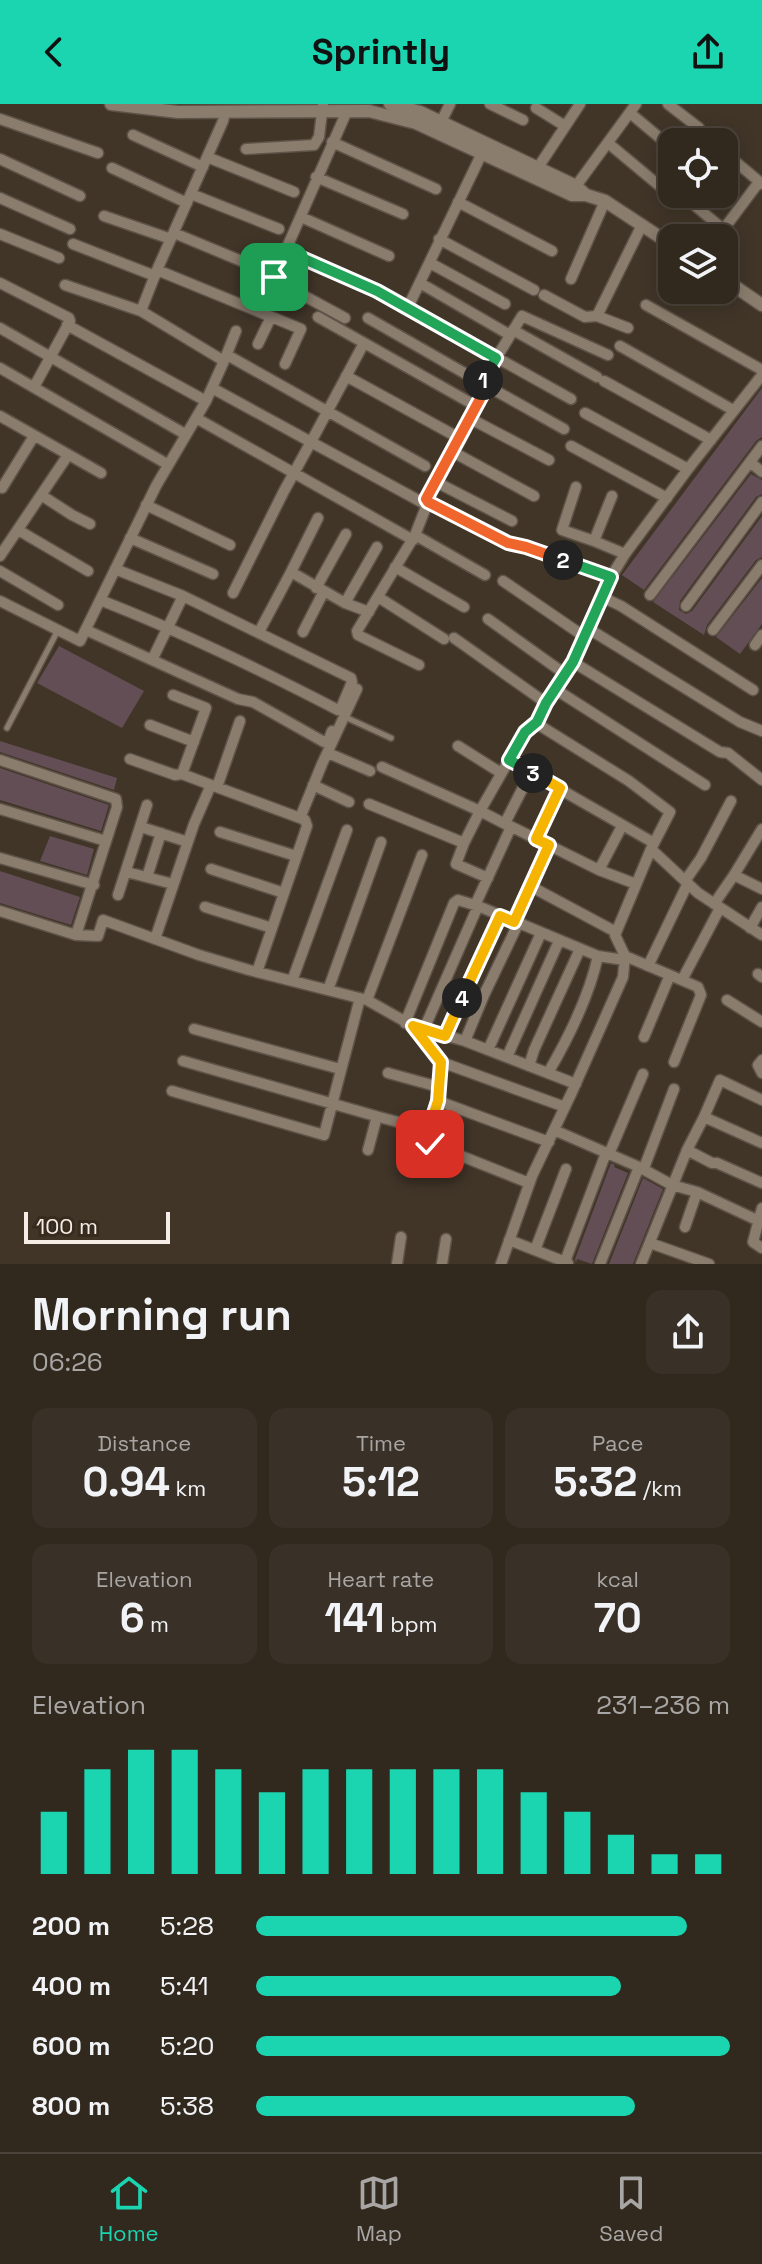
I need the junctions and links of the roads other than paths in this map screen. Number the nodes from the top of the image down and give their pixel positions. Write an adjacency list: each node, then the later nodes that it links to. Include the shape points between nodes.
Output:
1 (111, 104): 9 (street, via 137,109)
2 (206, 104): 9 (street)
3 (294, 104): 9 (street)
4 (390, 104): 16 (street)
5 (450, 104): 16 (street)
6 (490, 104): 15 (street)
7 (580, 104): 17 (street)
8 (668, 104): 18 (street)
9 (226, 107): 11 (street); 27 (street)
10 (349, 107): 11 (street); 21 (street); 24 (street, via 416,123)
11 (322, 108): 23 (street, via 314,145)
12 (536, 108): 17 (street)
13 (633, 108): 19 (street); 22 (street)
14 (0, 119): 25 (street)
15 (523, 120)
16 (441, 122): 24 (street)
17 (565, 126): 30 (street)
18 (697, 128)
19 (658, 134)
20 (133, 135): 27 (street)
21 (332, 142): 31 (street); 34 (street)
22 (608, 143): 33 (street); 35 (street)
23 (246, 149)
24 (484, 149): 30 (street); 35 (street, via 572,195); 41 (street)
25 (98, 153)
26 (0, 159): 37 (street)
27 (205, 162): 36 (street); 39 (street)
28 (738, 164): 32 (street)
29 (112, 168): 39 (street)
30 (537, 169): 35 (street)
31 (316, 177): 43 (street); 45 (street)
32 (761, 183): 47 (street)
33 (658, 185)
34 (436, 189)
35 (581, 190): 40 (street)
36 (294, 192)
37 (80, 196)
38 (0, 198): 49 (street)
39 (189, 198): 50 (street); 52 (street)
40 (605, 201): 48 (street); 63 (street)
41 (458, 202): 54 (street); 57 (street)
42 (695, 208): 46 (street)
43 (403, 214)
44 (104, 216): 52 (street)
45 (301, 217): 56 (street); 58 (street)
46 (710, 224)
47 (728, 224)
48 (642, 225): 53 (street); 73 (street)
49 (70, 229)
50 (279, 229)
51 (0, 234): 59 (street)
52 (172, 236): 61 (street); 62 (street)
53 (658, 236)
54 (439, 239): 60 (street); 73 (street, via 585,317)
55 (73, 244): 62 (street)
56 (286, 251): 71 (street); 76 (street, via 274,280)
57 (552, 251)
58 (389, 256)
59 (59, 258)
60 (430, 263): 65 (street); 68 (street)
61 (263, 270)
62 (156, 273): 72 (street); 74 (street)
63 (571, 279)
64 (0, 283): 78 (street, via 67,316)
65 (420, 283): 71 (street); 82 (street)
66 (65, 285): 72 (street)
67 (738, 289): 70 (street)
68 (505, 304)
69 (646, 305): 93 (street)
70 (762, 305)
71 (408, 307): 89 (street)
72 (141, 311): 88 (street)
73 (597, 316): 80 (street)
74 (271, 317): 84 (street); 90 (street, via 301,329)
75 (318, 317): 83 (street)
76 (345, 318)
77 (368, 318): 94 (street)
78 (67, 325): 87 (street); 98 (street)
79 (0, 328): 87 (street)
80 (628, 328)
81 (236, 331): 88 (street)
82 (511, 333): 86 (street, via 522,316); 89 (street); 110 (street)
83 (364, 343): 92 (street); 99 (street)
84 (258, 344)
85 (620, 346): 101 (street)
86 (608, 355)
87 (50, 357): 95 (street); 107 (street)
88 (226, 358): 96 (street); 100 (street)
89 (496, 358): 94 (street); 97 (street)
90 (285, 364)
91 (0, 368): 95 (street)
92 (346, 376): 100 (street); 109 (street)
93 (761, 376): 101 (street)
94 (484, 385): 105 (street); 106 (street)
95 (34, 387): 118 (street)
96 (212, 388): 98 (street); 111 (street)
97 (571, 399)
98 (206, 401): 104 (street)
99 (469, 402)
100 (328, 410): 111 (street); 119 (street)
101 (733, 410): 110 (street)
102 (585, 413): 120 (street)
103 (0, 416): 108 (street)
104 (196, 418): 107 (street); 123 (street)
105 (471, 419): 109 (street); 116 (street)
106 (564, 429)
107 (185, 434): 118 (street)
108 (34, 436): 115 (street); 126 (street)
109 (461, 439): 114 (street)
110 (711, 440): 120 (street)
111 (311, 442): 123 (street); 132 (street)
112 (571, 446): 130 (street)
113 (762, 446): 117 (street)
114 (453, 452): 124 (street); 128 (street)
115 (68, 455): 122 (street); 127 (street)
116 (549, 460)
117 (750, 462): 121 (street); 158 (street)
118 (167, 464): 133 (street)
119 (425, 466)
120 (688, 469): 130 (street)
121 (762, 472)
122 (101, 473)
123 (293, 474): 139 (street); 157 (street)
124 (436, 482): 132 (street); 135 (street)
125 (576, 487): 141 (street, via 562,530)
126 (2, 488)
127 (41, 495): 136 (street); 137 (street)
128 (534, 496)
129 (612, 496): 141 (street)
130 (667, 498): 144 (street)
131 (762, 502): 166 (street)
132 (428, 504): 139 (street); 154 (street, via 508,543)
133 (146, 505): 140 (street); 142 (street)
134 (318, 518): 151 (street)
135 (512, 521)
136 (90, 524)
137 (18, 530): 145 (street); 150 (street)
138 (346, 534): 156 (street)
139 (414, 537): 147 (street); 153 (street)
140 (130, 538): 148 (street); 152 (street)
141 (594, 541): 144 (street)
142 (230, 545)
143 (377, 547): 164 (street)
144 (625, 554): 154 (street)
145 (0, 556)
146 (762, 565): 172 (street)
147 (395, 567): 160 (street); 167 (street)
148 (115, 569): 159 (street); 162 (street)
149 (0, 571): 165 (street)
150 (88, 571)
151 (291, 572): 156 (street); 174 (street)
152 (213, 574)
153 (485, 575)
154 (611, 577): 161 (street)
155 (503, 581): 176 (street)
156 (320, 590): 164 (street); 175 (street)
157 (233, 593)
158 (650, 595)
159 (183, 596): 170 (street); 174 (street)
160 (378, 597): 168 (street); 185 (street)
161 (602, 597): 176 (street); 183 (street)
162 (100, 600): 170 (street); 171 (street)
163 (0, 601): 173 (street)
164 (345, 603): 168 (street)
165 (58, 605)
166 (686, 606)
167 (464, 607)
168 (369, 612): 179 (street, via 357,633)
169 (488, 619): 180 (street)
170 (168, 626): 177 (street); 186 (street)
171 (86, 630): 173 (street, via 80,641); 177 (street)
172 (713, 630)
173 (58, 631): 190 (lane)
174 (259, 632): 186 (street, via 351,678)
175 (303, 632)
176 (587, 633): 178 (street); 191 (street)
177 (152, 660): 186 (street, via 253,702 324,742)
178 (573, 662): 180 (street); 204 (street, via 728,753)
179 (419, 665)
180 (565, 674): 182 (street)
181 (357, 689): 186 (street)
182 (555, 689): 185 (street); 206 (street)
183 (753, 690)
184 (173, 695): 193 (street, via 206,708)
185 (546, 703): 188 (street)
186 (342, 713): 192 (lane); 195 (street)
187 (240, 721): 207 (street)
188 (537, 722): 198 (street); 229 (street, via 668,808)
189 (150, 725): 193 (street)
190 (7, 728)
191 (762, 731)
192 (391, 738)
193 (194, 742): 203 (street)
194 (458, 746): 202 (street)
195 (328, 753): 200 (street); 205 (street)
196 (130, 759): 203 (street)
197 (0, 760): 224 (street, via 116,799)
198 (509, 760): 201 (street); 202 (street)
199 (382, 767): 214 (street)
200 (370, 771)
201 (531, 772): 208 (street); 216 (street)
202 (501, 773): 214 (street)
203 (182, 774): 207 (street)
204 (762, 780)
205 (313, 785): 210 (street); 215 (street)
206 (705, 785)
207 (214, 786): 215 (street); 225 (street)
208 (560, 788): 217 (street); 223 (street)
209 (731, 801): 239 (street)
210 (349, 802)
211 (369, 804): 227 (street)
212 (147, 805): 218 (street)
213 (0, 809): 224 (street)
214 (480, 811): 216 (street); 227 (street)
215 (300, 818): 231 (street, via 307,826)
216 (508, 824): 223 (street); 238 (street)
217 (622, 826): 229 (street); 234 (street)
218 (141, 827): 222 (street); 235 (street)
219 (762, 829): 236 (street)
220 (347, 830): 269 (street)
221 (220, 832): 231 (street)
222 (161, 833): 225 (street); 237 (street)
223 (536, 839): 228 (street)
224 (106, 841): 242 (street)
225 (188, 842): 240 (street)
226 (381, 842): 270 (street)
227 (464, 843): 238 (street, via 456,864)
228 (549, 845): 234 (street); 243 (street)
229 (653, 846): 239 (street); 241 (street)
230 (422, 855): 271 (street)
231 (296, 856): 245 (street)
232 (0, 858): 242 (street)
233 (211, 869): 245 (street)
234 (599, 870): 241 (street)
235 (127, 872): 237 (street); 246 (street)
236 (734, 875): 244 (street); 248 (street)
237 (147, 877): 240 (street)
238 (488, 878): 247 (street)
239 (686, 882): 248 (street); 265 (street)
240 (173, 884): 260 (street)
241 (636, 884): 256 (street)
242 (94, 885): 258 (street)
243 (530, 886): 253 (street); 256 (street)
244 (762, 889)
245 (284, 893): 254 (street)
246 (118, 895)
247 (478, 904): 252 (street); 274 (street); 274 (street, via 454,903)
248 (717, 906): 255 (street); 268 (street)
249 (205, 907): 254 (street)
250 (762, 907): 255 (street)
251 (0, 911): 258 (street)
252 (500, 916): 253 (street); 276 (street)
253 (516, 923): 257 (street); 278 (street)
254 (272, 928): 266 (street)
255 (750, 928): 259 (street)
256 (616, 932): 264 (street)
257 (541, 933): 261 (street); 279 (street)
258 (76, 935): 260 (street, via 98,936 103,920)
259 (762, 935)
260 (155, 939): 266 (street)
261 (559, 941): 262 (street); 280 (street)
262 (580, 949): 263 (street); 285 (street)
263 (598, 956): 264 (street); 288 (street, via 593,980)
264 (625, 958): 265 (street); 291 (street, via 623,977)
265 (648, 966): 267 (street)
266 (257, 972): 269 (street)
267 (670, 975): 268 (street); 277 (street)
268 (682, 980): 284 (street, via 698,987 701,995)
269 (292, 981): 270 (street)
270 (328, 990): 271 (street)
271 (364, 999): 274 (street); 286 (street)
272 (727, 1000): 273 (street)
273 (762, 1022)
274 (414, 1026): 276 (street); 283 (street)
275 (194, 1029): 286 (street)
276 (445, 1036): 278 (street)
277 (644, 1037)
278 (465, 1041): 279 (street)
279 (488, 1050): 280 (street)
280 (507, 1057): 285 (street)
281 (762, 1060): 289 (street)
282 (183, 1061): 297 (street)
283 (441, 1062): 292 (street); 298 (street)
284 (674, 1062)
285 (529, 1066): 288 (street)
286 (340, 1069): 297 (street)
287 (388, 1073): 292 (street)
288 (548, 1073): 291 (street)
289 (762, 1073)
290 (643, 1074): 307 (street)
291 (576, 1084): 298 (street)
292 (439, 1087): 296 (street)
293 (674, 1089): 308 (street)
294 (172, 1091): 297 (street, via 322,1135)
295 (762, 1100): 300 (street, via 720,1080)
296 (438, 1101): 301 (street); 303 (street)
297 (333, 1103): 299 (street)
298 (565, 1107): 302 (street)
299 (379, 1117): 301 (street); 305 (street)
300 (704, 1117): 304 (street); 306 (street)
301 (428, 1130): 310 (street, via 426,1142)
302 (554, 1130): 303 (street); 307 (street)
303 (549, 1142): 310 (street)
304 (762, 1143)
305 (368, 1150)
306 (687, 1150): 311 (street); 312 (street)
307 (608, 1153): 308 (street); 323 (street)
308 (642, 1168): 312 (street); 327 (street)
309 (566, 1169): 322 (street)
310 (529, 1183): 319 (street)
311 (762, 1183)
312 (672, 1185): 313 (street); 320 (street)
313 (697, 1192): 315 (street); 316 (street)
314 (762, 1208): 315 (street)
315 (759, 1221): 321 (street, via 753,1242)
316 (685, 1227)
317 (401, 1237): 324 (street)
318 (446, 1239): 325 (street)
319 (509, 1240): 322 (street); 326 (street)
320 (650, 1243): 328 (street); 329 (street)
321 (762, 1248)
322 (535, 1250): 323 (street)
323 (566, 1263)
324 (397, 1264)
325 (442, 1264)
326 (501, 1264)
327 (600, 1264)
328 (641, 1264)
329 (709, 1264)

